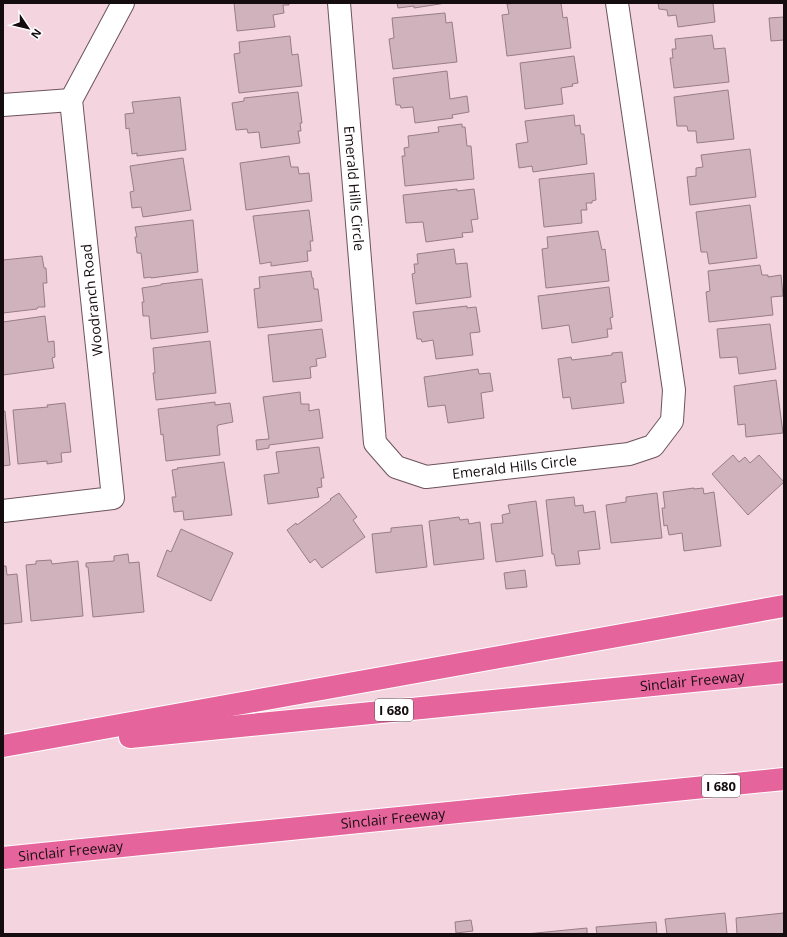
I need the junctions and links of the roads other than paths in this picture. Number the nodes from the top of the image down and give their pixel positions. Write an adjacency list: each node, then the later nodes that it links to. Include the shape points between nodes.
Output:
1 (123, 3): 4 (street)
2 (338, 3): 3 (street, Emerald Hills Circle, via 376,443 396,467 426,477 629,454 654,446 672,421 674,390)
3 (617, 3)
4 (71, 100): 5 (street); 6 (street, Woodranch Road, via 113,498)
5 (3, 105)
6 (3, 512)
7 (784, 606): 9 (highway)
8 (784, 672): 9 (highway, Sinclair Freeway / I 680)
9 (3, 748)
10 (784, 779): 12 (highway, Sinclair Freeway / I 680)
11 (784, 788): 12 (highway)
12 (658, 792): 13 (highway, Sinclair Freeway / I 680)
13 (3, 858)

